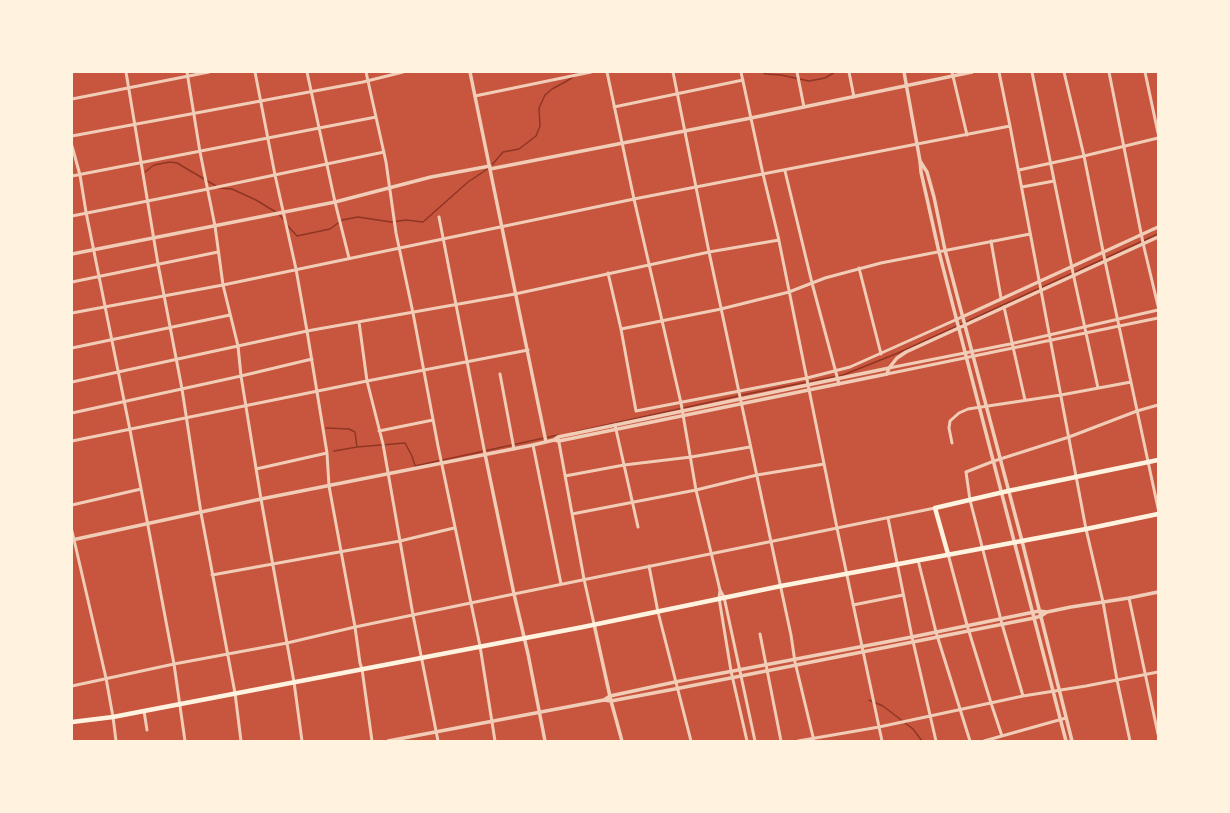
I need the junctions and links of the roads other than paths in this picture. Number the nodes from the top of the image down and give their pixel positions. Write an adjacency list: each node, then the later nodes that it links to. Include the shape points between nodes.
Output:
1 (126, 72): 26 (street)
2 (209, 72): 21 (street)
3 (254, 72): 32 (street)
4 (307, 72): 27 (street)
5 (366, 72): 23 (street)
6 (403, 72): 23 (street)
7 (470, 72): 29 (street)
8 (591, 72): 29 (street)
9 (607, 72): 33 (street)
10 (673, 72): 28 (street)
11 (742, 72): 24 (street)
12 (797, 72): 34 (street)
13 (849, 72): 30 (street)
14 (904, 72): 25 (street)
15 (972, 72): 22 (street)
16 (999, 72): 39 (street)
17 (1032, 72): 56 (street)
18 (1064, 72): 53 (street)
19 (1109, 72): 50 (street)
20 (1145, 72): 42 (street)
21 (187, 74): 26 (street); 35 (street)
22 (953, 74): 25 (street); 44 (street)
23 (367, 80): 27 (street); 36 (street)
24 (743, 80): 28 (street); 37 (street)
25 (907, 85): 30 (street); 48 (street)
26 (128, 87): 31 (street); 38 (street)
27 (311, 91): 32 (street); 40 (street)
28 (677, 94): 33 (street); 41 (street)
29 (475, 96): 58 (street)
30 (854, 97): 34 (street)
31 (72, 99)
32 (260, 101): 35 (street); 45 (street)
33 (614, 107): 47 (street)
34 (804, 107): 37 (street)
35 (194, 113): 38 (street); 51 (street)
36 (376, 117): 40 (street); 52 (street)
37 (751, 118): 41 (street); 61 (street)
38 (135, 124): 43 (street); 55 (street)
39 (1010, 126): 44 (street); 59 (street)
40 (318, 128): 45 (street); 57 (street)
41 (684, 130): 47 (street); 66 (street)
42 (1158, 133)
43 (72, 136)
44 (967, 136): 48 (street)
45 (268, 138): 51 (street); 63 (street)
46 (1158, 138): 50 (street)
47 (622, 144): 58 (street); 70 (street)
48 (917, 144): 54 (street); 60 (street)
49 (72, 146): 62 (street)
50 (1124, 146): 53 (street); 81 (street)
51 (200, 152): 55 (street); 69 (street)
52 (384, 152): 57 (street); 67 (street)
53 (1084, 156): 56 (street); 94 (street)
54 (920, 161): 90 (street, via 927,172); 93 (street)
55 (141, 163): 62 (street); 71 (street)
56 (1051, 163): 59 (street); 65 (street)
57 (326, 164): 63 (street); 72 (street)
58 (490, 167): 67 (street, via 431,177); 78 (street)
59 (1019, 170): 68 (street)
60 (785, 171): 61 (street); 108 (street)
61 (763, 174): 66 (street); 85 (street)
62 (80, 175): 64 (street); 73 (street)
63 (275, 175): 69 (street); 74 (street)
64 (72, 176)
65 (1054, 181): 68 (street); 100 (street)
66 (696, 187): 70 (street); 92 (street)
67 (389, 188): 72 (street); 88 (street)
68 (1022, 188): 80 (street)
69 (208, 189): 71 (street); 77 (street)
70 (634, 199): 78 (street); 99 (street)
71 (148, 200): 73 (street); 83 (street)
72 (335, 202): 74 (street); 96 (street)
73 (86, 212): 75 (street); 89 (street)
74 (284, 212): 77 (street); 102 (street)
75 (72, 216)
76 (439, 217): 84 (street)
77 (215, 226): 83 (street); 91 (street)
78 (501, 226): 84 (street); 112 (street)
79 (1158, 227): 81 (street)
80 (1030, 234): 86 (street); 106 (street)
81 (1142, 234): 87 (street); 94 (street)
82 (1158, 236): 87 (street)
83 (154, 238): 89 (street); 98 (street)
84 (443, 239): 88 (street); 115 (street)
85 (779, 240): 92 (street); 111 (street)
86 (992, 241): 90 (street); 114 (street)
87 (1143, 243): 97 (street); 116 (street)
88 (399, 247): 96 (street); 122 (street)
89 (94, 249): 95 (street); 105 (street)
90 (945, 250): 93 (street); 124 (street)
91 (218, 252): 98 (street); 109 (street)
92 (709, 252): 99 (street); 119 (street)
93 (939, 252): 101 (street); 126 (street)
94 (1103, 252): 97 (street); 100 (street)
95 (72, 254)
96 (349, 258): 102 (street)
97 (1105, 261): 104 (street); 127 (street)
98 (158, 264): 105 (street); 113 (street)
99 (649, 264): 103 (street); 128 (street)
100 (1071, 266): 104 (street); 106 (street)
101 (859, 268): 108 (street); 148 (street)
102 (296, 269): 109 (street); 136 (street)
103 (608, 273): 112 (street); 135 (street)
104 (1073, 275): 110 (street); 131 (street)
105 (99, 276): 107 (street); 117 (street)
106 (1040, 281): 110 (street); 114 (street)
107 (72, 282)
108 (812, 283): 111 (street); 156 (street)
109 (223, 285): 113 (street); 123 (street)
110 (1042, 290): 118 (street); 138 (street)
111 (789, 292): 119 (street); 161 (street)
112 (515, 294): 115 (street); 145 (street)
113 (164, 295): 117 (street); 133 (street)
114 (1001, 298): 124 (street)
115 (457, 305): 122 (street); 153 (street)
116 (1158, 306)
117 (105, 307): 121 (street); 139 (street)
118 (1004, 307): 130 (street); 141 (street)
119 (721, 309): 128 (street); 172 (street)
120 (1158, 310): 127 (street)
121 (72, 313)
122 (413, 313): 129 (street); 155 (street)
123 (230, 315): 133 (street); 142 (street)
124 (962, 317): 126 (street); 130 (street)
125 (1158, 318): 132 (street)
126 (957, 319): 134 (street); 148 (street)
127 (1118, 319): 131 (street); 132 (street)
128 (662, 320): 135 (street); 177 (street)
129 (359, 322): 136 (street); 163 (street)
130 (965, 325): 134 (street); 146 (street)
131 (1084, 326): 137 (street); 138 (street)
132 (1119, 326): 137 (street); 165 (street)
133 (169, 327): 139 (street); 152 (street)
134 (959, 328): 147 (street); 154 (street, via 906,352)
135 (621, 329): 177 (street, via 636,411)
136 (307, 331): 142 (street); 151 (street)
137 (1086, 332): 140 (street); 168 (street)
138 (1050, 334): 140 (street); 141 (street)
139 (112, 339): 143 (street); 157 (street)
140 (1051, 340): 144 (street); 173 (street)
141 (1012, 343): 144 (street); 146 (street)
142 (238, 346): 152 (street); 160 (street)
143 (72, 348)
144 (1013, 348): 149 (street); 175 (street)
145 (528, 350): 153 (street); 195 (street)
146 (972, 351): 147 (street); 149 (street)
147 (965, 352): 150 (street); 154 (street)
148 (880, 354): 156 (street, via 850,368)
149 (973, 356): 150 (street); 182 (street)
150 (966, 358): 159 (street); 181 (street)
151 (312, 359): 160 (street); 171 (street)
152 (176, 360): 157 (street); 169 (street)
153 (467, 361): 155 (street); 201 (street)
154 (889, 368): 159 (street); 162 (street)
155 (423, 370): 163 (street); 188 (street)
156 (835, 371): 161 (street); 162 (street)
157 (119, 372): 164 (street); 176 (street)
158 (500, 374): 199 (street)
159 (888, 374): 167 (street)
160 (241, 376): 169 (street); 180 (street)
161 (807, 378): 166 (street); 172 (street)
162 (837, 379): 166 (street); 167 (street)
163 (367, 381): 171 (street); 191 (street)
164 (72, 382)
165 (1131, 382): 168 (street); 183 (street)
166 (808, 384): 170 (street); 174 (street)
167 (839, 384): 170 (street)
168 (1098, 388): 173 (street)
169 (182, 389): 176 (street); 187 (street)
170 (809, 390): 178 (street); 208 (street)
171 (318, 392): 180 (street); 200 (street)
172 (739, 392): 174 (street); 177 (street)
173 (1061, 395): 175 (street); 192 (street)
174 (741, 399): 178 (street); 184 (street)
175 (1024, 400): 182 (street)
176 (124, 401): 185 (street); 190 (street)
177 (681, 404): 184 (street)
178 (742, 404): 186 (street); 198 (street)
179 (1158, 405): 183 (street)
180 (246, 406): 187 (street); 210 (street)
181 (979, 407): 182 (street); 196 (street, via 964,410 950,421); 205 (street)
182 (987, 407): 203 (street)
183 (1137, 411): 192 (street); 206 (street)
184 (682, 412): 186 (street); 189 (street)
185 (72, 413)
186 (683, 416): 189 (street); 202 (street)
187 (186, 417): 190 (street); 226 (street)
188 (433, 420): 191 (street); 207 (street)
189 (616, 427): 193 (street); 209 (street)
190 (130, 430): 194 (street); 216 (street)
191 (379, 431): 211 (street)
192 (1069, 437): 203 (street); 214 (street)
193 (559, 439): 195 (street); 213 (street)
194 (72, 441)
195 (546, 442): 197 (street)
196 (952, 442)
197 (533, 445): 199 (street); 253 (street)
198 (750, 447): 202 (street); 212 (street)
199 (514, 449): 201 (street)
200 (327, 453): 210 (street); 215 (street)
201 (485, 454): 207 (street); 258 (street)
202 (691, 457): 209 (street); 217 (street)
203 (1000, 459): 205 (street); 218 (street)
204 (1158, 460): 206 (main road)
205 (994, 461): 219 (street); 221 (street, via 966,472)
206 (1149, 462): 214 (main road); 225 (street)
207 (441, 463): 211 (street); 232 (street)
208 (824, 464): 212 (street); 233 (street)
209 (624, 465): 213 (street); 222 (street)
210 (256, 469): 220 (street)
211 (388, 474): 215 (street); 237 (street)
212 (757, 475): 217 (street); 238 (street)
213 (565, 476): 227 (street)
214 (1077, 476): 218 (main road); 234 (street)
215 (330, 486): 220 (street); 242 (street)
216 (141, 489): 223 (street); 230 (street)
217 (696, 490): 222 (street); 243 (street)
218 (1008, 491): 219 (main road); 239 (street)
219 (1002, 492): 221 (main road); 240 (street)
220 (261, 499): 226 (street); 247 (street)
221 (970, 500): 224 (main road); 241 (street)
222 (633, 502): 227 (street); 231 (street)
223 (72, 505)
224 (935, 508): 229 (street); 244 (main road)
225 (1158, 508)
226 (201, 513): 230 (street); 250 (street)
227 (572, 514): 251 (street)
228 (1158, 514): 234 (main road)
229 (888, 518): 233 (street); 246 (street)
230 (147, 523): 236 (street); 292 (street)
231 (638, 527)
232 (454, 528): 237 (street); 264 (street)
233 (837, 528): 238 (street); 249 (street)
234 (1086, 529): 239 (main road); 263 (street)
235 (72, 531): 236 (street)
236 (73, 540): 303 (street)
237 (400, 541): 242 (street); 270 (street)
238 (771, 541): 243 (street); 255 (street)
239 (1022, 541): 240 (main road); 252 (street)
240 (1014, 542): 241 (main road); 254 (street)
241 (983, 548): 244 (main road); 272 (street)
242 (342, 551): 247 (street); 277 (street)
243 (711, 554): 248 (street); 256 (street)
244 (948, 554): 245 (main road); 276 (street)
245 (918, 560): 246 (main road); 279 (street)
246 (897, 564): 249 (main road); 259 (street)
247 (273, 565): 250 (street); 285 (street)
248 (649, 566): 251 (street); 267 (street)
249 (847, 574): 255 (main road); 265 (street)
250 (212, 575): 289 (street)
251 (584, 579): 253 (street); 274 (street)
252 (1032, 583): 254 (street); 266 (street)
253 (561, 584): 258 (street)
254 (1025, 584): 268 (street)
255 (781, 586): 261 (main road); 291 (street)
256 (720, 590): 260 (street); 261 (street)
257 (1158, 592): 262 (street)
258 (514, 594): 264 (street); 283 (street)
259 (903, 595): 265 (street); 281 (street)
260 (719, 598): 261 (main road); 267 (main road); 297 (street)
261 (724, 598): 296 (street)
262 (1128, 598): 263 (street); 300 (street)
263 (1102, 602): 269 (street); 304 (street)
264 (470, 603): 270 (street); 286 (street)
265 (853, 605): 287 (street)
266 (1039, 611): 268 (street); 269 (street); 271 (street)
267 (658, 612): 274 (main road); 306 (street)
268 (1033, 612): 272 (street); 273 (street)
269 (1047, 612): 271 (street)
270 (413, 615): 277 (street); 290 (street)
271 (1041, 616): 273 (street); 309 (street)
272 (1000, 618): 275 (street); 276 (street)
273 (1034, 618): 275 (street); 309 (street)
274 (594, 624): 283 (main road); 311 (street)
275 (1002, 624): 278 (street); 312 (street)
276 (967, 625): 278 (street); 279 (street)
277 (355, 627): 285 (street); 295 (street)
278 (969, 631): 282 (street); 315 (street)
279 (936, 632): 281 (street); 282 (street)
280 (760, 634): 293 (street)
281 (912, 637): 284 (street); 287 (street)
282 (938, 637): 284 (street); 317 (street)
283 (524, 638): 286 (main road); 319 (street)
284 (913, 642): 288 (street); 322 (street)
285 (287, 643): 289 (street); 305 (street)
286 (480, 646): 290 (main road); 325 (street)
287 (862, 646): 288 (street); 291 (street)
288 (863, 652): 294 (street); 328 (street)
289 (227, 654): 292 (street); 310 (street)
290 (422, 658): 295 (main road); 330 (street)
291 (795, 659): 293 (street); 294 (street)
292 (174, 664): 303 (street); 316 (street)
293 (766, 664): 296 (street); 298 (street)
294 (796, 665): 298 (street); 333 (street)
295 (362, 669): 305 (main road); 338 (street)
296 (739, 670): 297 (street); 301 (street)
297 (731, 671): 302 (street); 306 (street)
298 (768, 671): 301 (street); 347 (street)
299 (1158, 672): 300 (street)
300 (1144, 674): 304 (street); 331 (street)
301 (740, 676): 302 (street); 320 (street)
302 (733, 677): 308 (street); 321 (street)
303 (106, 678): 307 (street); 323 (street)
304 (1117, 680): 309 (street); 355 (street)
305 (294, 682): 310 (main road); 337 (street)
306 (675, 682): 308 (street); 311 (street)
307 (72, 686)
308 (677, 688): 314 (street); 344 (street)
309 (1056, 690): 312 (street); 324 (street); 326 (street)
310 (235, 693): 316 (main road); 336 (street)
311 (610, 696): 313 (street); 314 (street)
312 (1023, 696): 315 (street)
313 (604, 700): 314 (street); 319 (street)
314 (611, 701): 343 (street)
315 (991, 703): 317 (street); 332 (street)
316 (180, 704): 318 (main road); 335 (street)
317 (960, 710): 322 (street); 351 (street)
318 (144, 711): 323 (main road); 329 (street)
319 (539, 712): 325 (street); 342 (street)
320 (749, 712): 321 (street); 346 (street)
321 (742, 714): 345 (street)
322 (930, 716): 328 (street); 350 (street)
323 (113, 717): 327 (main road); 334 (street)
324 (1066, 718): 326 (street); 354 (street)
325 (491, 720): 330 (street); 341 (street)
326 (1061, 720): 332 (street); 353 (street)
327 (72, 722)
328 (879, 727): 333 (street); 349 (street)
329 (147, 730)
330 (436, 731): 339 (street); 340 (street)
331 (1158, 734)
332 (1002, 736): 352 (street)
333 (813, 740): 348 (street)
334 (116, 741)
335 (186, 741)
336 (241, 741)
337 (302, 741)
338 (372, 741)
339 (388, 741)
340 (438, 741)
341 (496, 741)
342 (545, 741)
343 (622, 741)
344 (691, 741)
345 (747, 741)
346 (755, 741)
347 (781, 741)
348 (798, 741)
349 (882, 741)
350 (936, 741)
351 (970, 741)
352 (984, 741)
353 (1066, 741)
354 (1072, 741)
355 (1130, 741)

